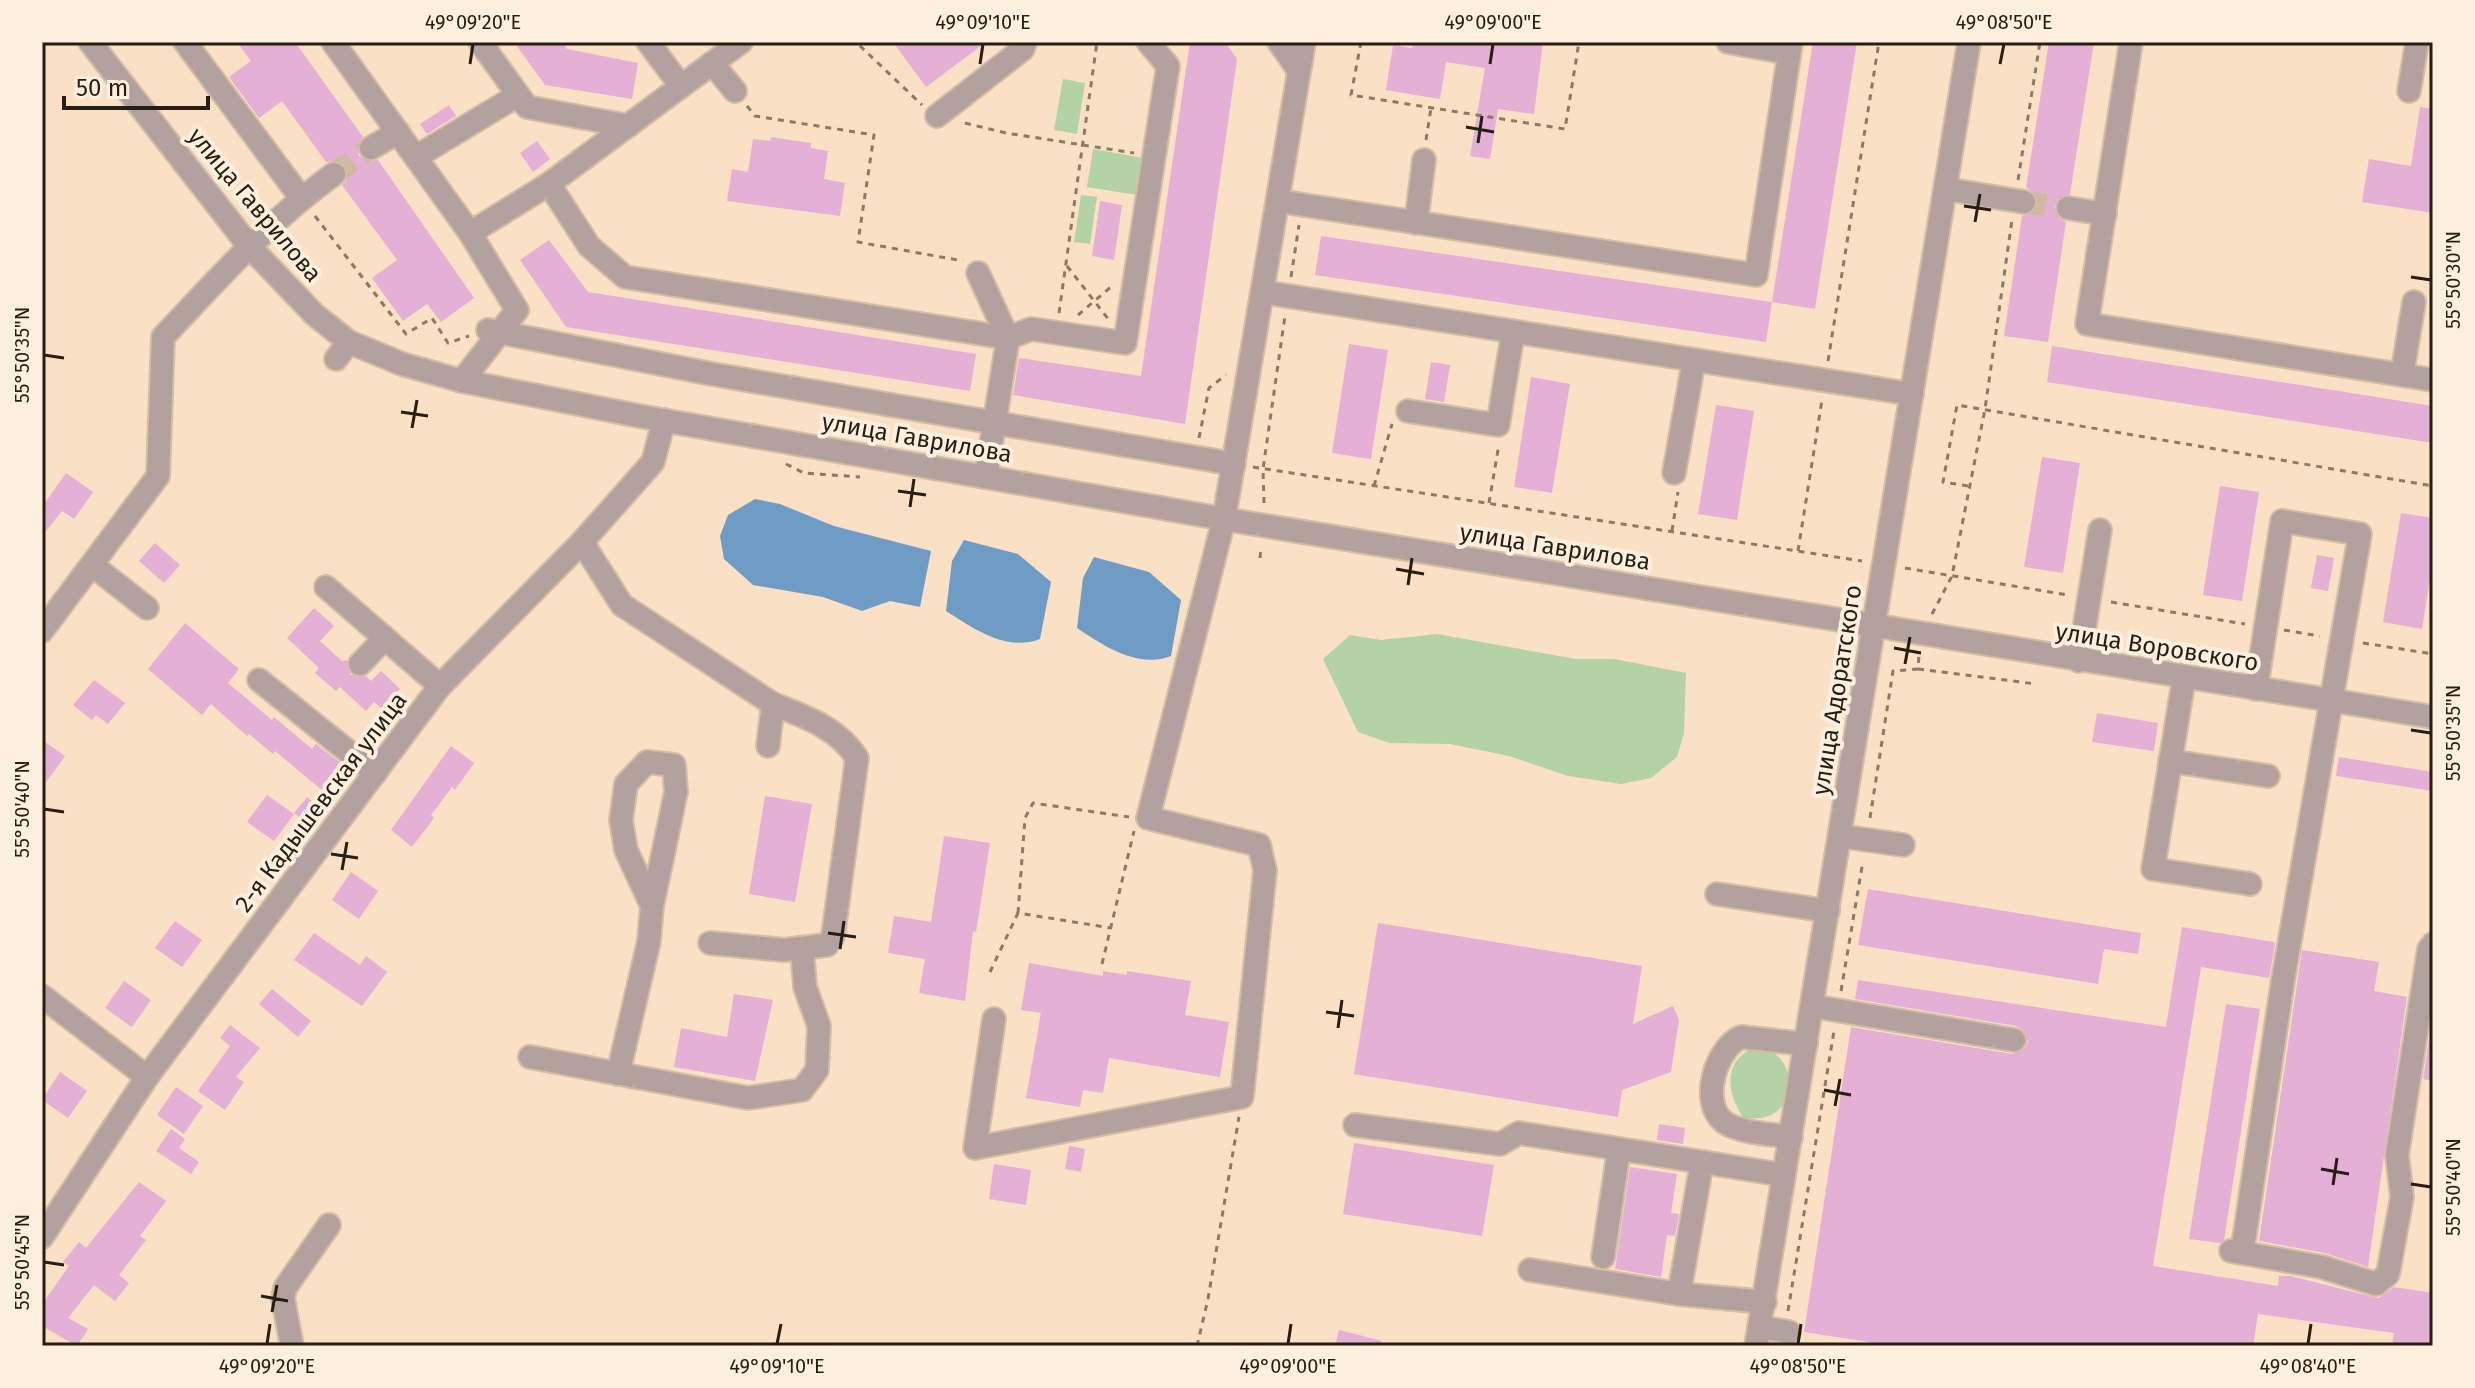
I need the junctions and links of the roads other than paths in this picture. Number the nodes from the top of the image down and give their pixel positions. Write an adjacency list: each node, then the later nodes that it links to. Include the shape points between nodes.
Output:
1 (90, 42): 38 (street, улица Гаврилова)
2 (185, 42): 31 (street)
3 (333, 42): 24 (street)
4 (480, 42): 21 (street)
5 (648, 42): 18 (street)
6 (741, 42): 16 (street)
7 (1025, 42): 22 (street, via 1023,49)
8 (1148, 42): 44 (street, via 1168,66 1125,343 1031,329)
9 (1279, 42): 17 (street)
10 (1304, 42): 17 (street)
11 (1728, 42): 15 (street)
12 (1969, 42): 30 (street, улица Адоратского)
13 (2131, 42): 35 (street)
14 (2417, 42): 20 (street)
15 (1790, 48): 36 (street, via 1756,275)
16 (712, 63): 18 (street); 19 (street)
17 (1299, 71): 32 (street)
18 (681, 86): 23 (street)
19 (735, 91)
20 (2409, 91)
21 (518, 95): 23 (street, via 527,107); 26 (street)
22 (937, 116)
23 (628, 126): 29 (street)
24 (398, 132): 25 (street); 26 (street)
25 (371, 148)
26 (416, 157): 37 (street)
27 (1424, 160): 36 (street)
28 (334, 174): 31 (street)
29 (549, 184): 37 (street); 44 (street, via 589,246 625,277)
30 (1946, 189): 33 (street); 49 (street, улица Адоратского)
31 (301, 198): 38 (street)
32 (1278, 201): 36 (street); 40 (street)
33 (2020, 201)
34 (2068, 208): 35 (street)
35 (2105, 214): 46 (street, via 2087,324)
36 (1416, 223)
37 (470, 233): 43 (street, via 517,310)
38 (249, 246): 48 (street, улица Гаврилова, via 343,350); 59 (street, via 163,337 158,476)
39 (978, 273): 44 (street)
40 (1262, 292): 42 (street); 53 (street)
41 (2414, 302): 46 (street)
42 (1513, 332): 45 (street); 50 (street, via 1498,425)
43 (494, 333): 48 (street); 52 (street)
44 (1008, 338): 52 (street)
45 (1694, 360): 49 (street); 54 (street)
46 (2402, 375): 47 (street)
47 (2433, 380)
48 (462, 381): 51 (street, улица Гаврилова)
49 (1912, 394): 62 (street, улица Адоратского)
50 (1408, 411)
51 (664, 420): 55 (street, улица Гаврилова); 58 (street, 2-я Кадышевская улица, via 653,462)
52 (994, 423): 53 (street); 55 (street)
53 (1234, 464): 56 (street)
54 (1674, 473)
55 (986, 476): 56 (street, улица Гаврилова)
56 (1224, 519): 62 (street, улица Гаврилова); 89 (street, via 1148,818 1259,845 1265,870 1242,1097 975,1148)
57 (2100, 530): 65 (street)
58 (582, 542): 69 (street, 2-я Кадышевская улица); 72 (street, via 622,605)
59 (92, 565): 61 (street); 63 (street)
60 (326, 587): 64 (street)
61 (147, 608)
62 (1874, 628): 65 (street, улица Воровского); 78 (street, улица Адоратского)
63 (42, 631)
64 (385, 638): 66 (street); 69 (street)
65 (2079, 661): 67 (street, улица Воровского)
66 (360, 664)
67 (2184, 678): 70 (street, улица Воровского); 75 (street)
68 (259, 680): 76 (street)
69 (440, 686): 76 (street, 2-я Кадышевская улица)
70 (2256, 689): 71 (street, улица Воровского); 71 (street, via 2282,521 2360,534)
71 (2334, 702): 73 (street, улица Воровского); 85 (street, via 2236,1252 2322,1267 2376,1284 2388,1274 2402,1197 2397,1155)
72 (773, 704): 74 (street); 86 (street, via 817,721 847,743 857,758 833,936 827,945)
73 (2433, 717)
74 (768, 746)
75 (2170, 761): 77 (street); 80 (street, via 2153,869)
76 (375, 773): 94 (street, 2-я Кадышевская улица)
77 (2268, 776)
78 (1840, 836): 79 (street); 83 (street, улица Адоратского)
79 (1903, 845)
80 (2250, 884)
81 (1717, 894): 83 (street)
82 (652, 906): 82 (street, via 626,850 621,820 626,784 647,762 674,765 676,792); 93 (street, via 649,941)
83 (1828, 911): 88 (street, улица Адоратского)
84 (710, 943): 86 (street)
85 (2433, 944)
86 (802, 948): 93 (street, via 805,987 819,1026 817,1070 802,1090 748,1098)
87 (42, 996): 94 (street)
88 (1812, 1006): 90 (street); 91 (street, улица Адоратского)
89 (994, 1019)
90 (2014, 1040)
91 (1806, 1044): 96 (street, улица Адоратского); 96 (street, via 1741,1037 1723,1049 1712,1096 1716,1113 1726,1124)
92 (530, 1057): 93 (street)
93 (618, 1074)
94 (147, 1077): 101 (street, 2-я Кадышевская улица)
95 (1355, 1125): 97 (street, via 1500,1144 1519,1133)
96 (1791, 1137): 99 (street, улица Адоратского)
97 (1619, 1149): 98 (street); 102 (street)
98 (1702, 1162): 99 (street); 104 (street)
99 (1784, 1175): 105 (street, улица Адоратского)
100 (329, 1225): 108 (street, via 285,1288)
101 (43, 1233)
102 (1603, 1257)
103 (1530, 1270): 104 (street)
104 (1679, 1294): 105 (street)
105 (1765, 1302): 107 (street, улица Адоратского)
106 (1787, 1332): 107 (street)
107 (1758, 1336)
108 (292, 1346)

